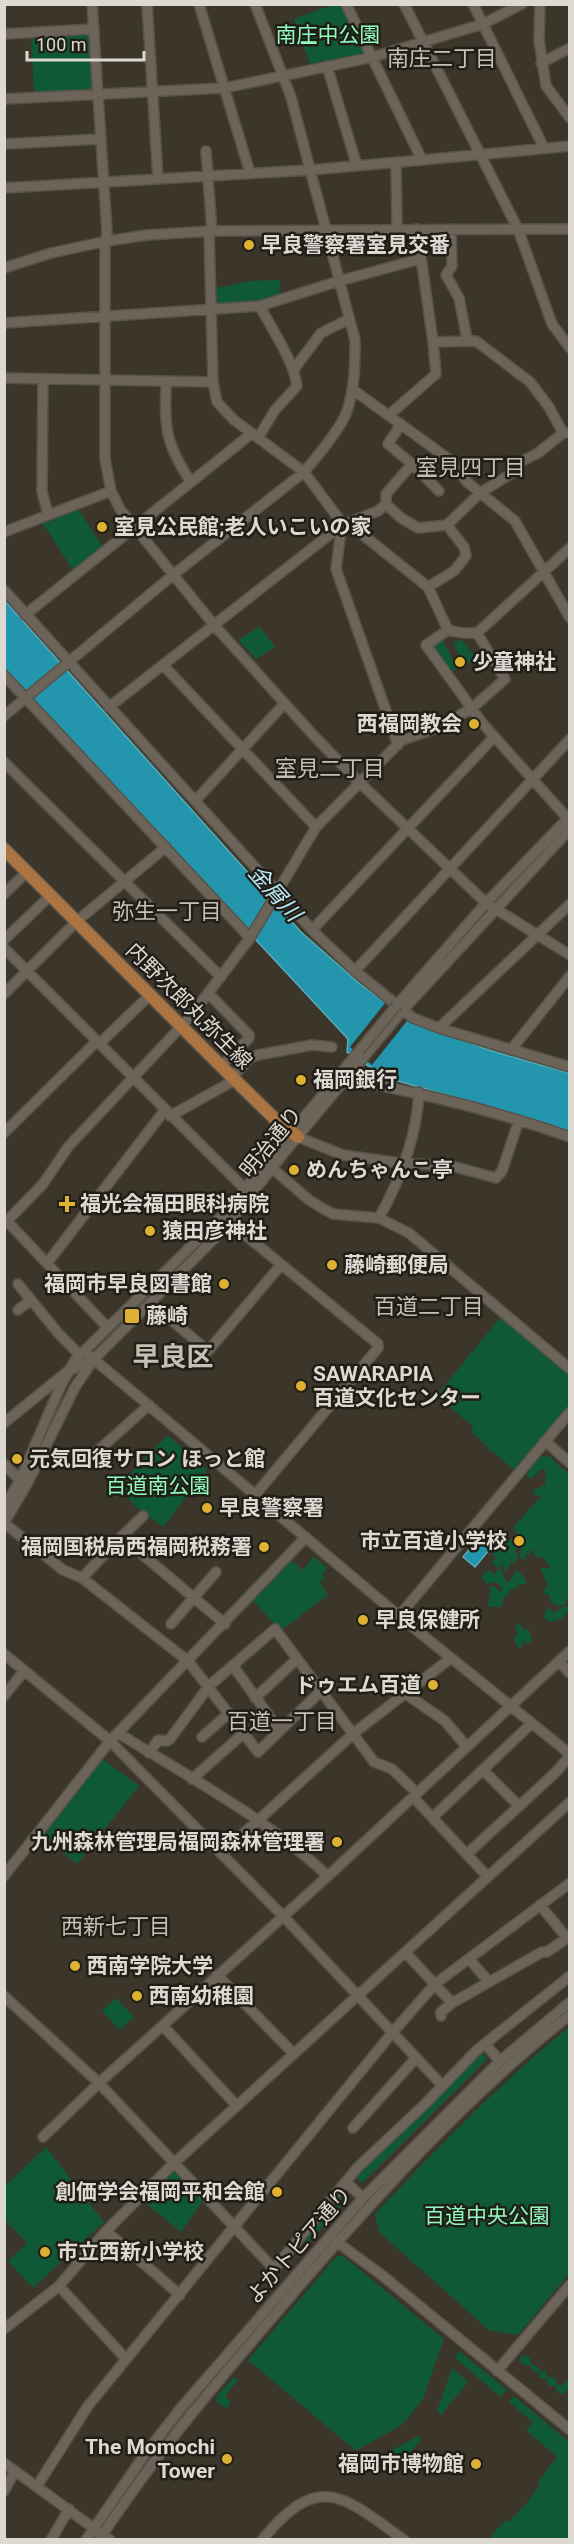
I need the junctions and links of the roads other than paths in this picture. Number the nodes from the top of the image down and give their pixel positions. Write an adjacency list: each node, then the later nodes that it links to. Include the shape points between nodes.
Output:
1 (92, 4): 11 (street)
2 (147, 4): 20 (street)
3 (198, 4): 19 (street)
4 (255, 4): 18 (street)
5 (346, 4): 15 (street)
6 (404, 4): 13 (street)
7 (473, 4): 10 (street)
8 (522, 4): 10 (street)
9 (540, 4): 16 (street)
10 (483, 24): 13 (street); 27 (street)
11 (94, 29): 12 (street); 21 (street)
12 (4, 34)
13 (423, 42): 15 (street); 29 (street)
14 (570, 48): 16 (street)
15 (373, 57): 17 (street); 30 (street)
16 (541, 63): 23 (street, via 550,94)
17 (327, 66): 18 (street); 32 (street)
18 (284, 75): 19 (street); 33 (street)
19 (224, 88): 20 (street); 34 (street)
20 (151, 92): 21 (street); 36 (street)
21 (97, 95): 22 (street); 24 (street)
22 (4, 99)
23 (570, 118)
24 (101, 139): 25 (street); 37 (street)
25 (4, 144)
26 (570, 146): 27 (street)
27 (544, 148): 29 (street)
28 (206, 151): 35 (street)
29 (481, 153): 30 (street); 42 (street)
30 (422, 160): 31 (street)
31 (396, 163): 32 (street); 39 (street)
32 (357, 166): 33 (street)
33 (310, 170): 34 (street); 44 (street)
34 (250, 173): 35 (street)
35 (209, 176): 36 (street); 45 (street)
36 (158, 179): 37 (street)
37 (105, 182): 38 (street); 46 (street)
38 (4, 188)
39 (397, 229): 40 (street); 44 (street)
40 (417, 229): 41 (street); 47 (street)
41 (451, 229): 42 (street); 55 (street, via 452,266 446,275 459,298)
42 (518, 229): 43 (street); 57 (street, via 552,324)
43 (570, 229)
44 (328, 230): 45 (street); 49 (street)
45 (210, 231): 46 (street); 51 (street)
46 (107, 240): 48 (street); 52 (street)
47 (420, 259): 49 (street); 56 (street)
48 (4, 268)
49 (339, 281): 50 (street); 53 (street)
50 (260, 306): 51 (street); 58 (street)
51 (211, 309): 52 (street); 63 (street)
52 (106, 317): 54 (street); 61 (street)
53 (349, 319): 58 (street, via 321,333); 64 (street, via 356,361)
54 (4, 323)
55 (467, 339): 56 (street); 67 (street, via 476,340 530,382)
56 (433, 342): 65 (street, via 436,374)
57 (570, 348)
58 (295, 368): 68 (street, via 297,386)
59 (4, 378): 60 (street)
60 (43, 379): 61 (street); 76 (street, via 42,491)
61 (105, 380): 62 (street); 72 (street, via 105,459)
62 (166, 381): 63 (street); 71 (street, via 165,428 174,457)
63 (213, 382): 68 (street, via 217,402)
64 (352, 388): 65 (street); 70 (street, via 347,412)
65 (389, 415): 66 (street)
66 (401, 424): 69 (street, via 388,444); 74 (street, via 450,460)
67 (566, 433): 74 (street)
68 (254, 436): 70 (street); 71 (street)
69 (412, 464): 73 (street); 75 (street, via 386,494)
70 (303, 472): 77 (street); 83 (street)
71 (190, 481): 79 (street)
72 (111, 491): 76 (street); 79 (street)
73 (439, 491)
74 (480, 493): 78 (street); 82 (street, via 515,521)
75 (386, 504): 77 (street); 78 (street, via 418,528)
76 (48, 515): 80 (street)
77 (345, 524): 84 (street); 88 (street); 101 (street, via 336,569)
78 (447, 525): 84 (street, via 466,556 454,571)
79 (134, 527): 83 (street); 86 (street)
80 (4, 532)
81 (570, 548): 82 (street)
82 (543, 570): 87 (street); 90 (street)
83 (172, 575): 88 (street); 91 (street)
84 (428, 587): 89 (street)
85 (4, 590): 86 (street)
86 (25, 615): 91 (street)
87 (570, 618)
88 (214, 625): 92 (street); 95 (street)
89 (448, 630): 90 (street); 97 (street, via 426,645)
90 (477, 633): 97 (street, via 505,680)
91 (70, 663): 94 (street); 96 (street)
92 (163, 666): 96 (street); 102 (street)
93 (4, 675): 94 (street)
94 (27, 696): 98 (street); 110 (street)
95 (284, 704): 102 (street); 105 (street)
96 (109, 707): 106 (street)
97 (471, 709): 99 (street); 101 (street)
98 (4, 716)
99 (494, 737): 104 (street); 109 (street)
100 (570, 739): 104 (street)
101 (398, 745): 105 (street)
102 (243, 749): 106 (street); 108 (street)
103 (4, 762): 114 (street)
104 (533, 781): 107 (street); 112 (street)
105 (360, 783): 108 (street); 109 (street)
106 (195, 801): 115 (street)
107 (569, 821): 118 (street, 明治通り); 120 (street, 明治通り)
108 (316, 827): 115 (street)
109 (407, 829): 112 (street); 122 (street)
110 (166, 847): 114 (street); 124 (street)
111 (4, 849): 113 (main road, 内野次郎丸弥生線)
112 (451, 870): 118 (street); 129 (street)
113 (27, 872): 116 (street); 117 (main road, 内野次郎丸弥生線)
114 (124, 882): 121 (street); 131 (street)
115 (278, 892): 122 (street); 124 (street)
116 (4, 894)
117 (51, 895): 121 (main road, 内野次郎丸弥生線); 125 (street)
118 (486, 903): 120 (street); 135 (street, 明治通り)
119 (570, 904): 123 (street)
120 (495, 909): 123 (street); 135 (street, 明治通り)
121 (77, 921): 128 (street); 134 (main road, 内野次郎丸弥生線)
122 (312, 930): 129 (street)
123 (537, 935): 127 (street); 137 (street)
124 (250, 938): 131 (street)
125 (4, 940)
126 (4, 948): 128 (street)
127 (570, 955)
128 (27, 971): 133 (street); 138 (street)
129 (356, 971): 135 (street)
130 (570, 976): 140 (street)
131 (221, 977): 132 (street)
132 (208, 993): 136 (street); 142 (street, via 249,1035)
133 (4, 994)
134 (150, 995): 136 (main road, 内野次郎丸弥生線); 138 (street)
135 (400, 1008): 137 (street); 141 (street, 明治通り, bridge)
136 (182, 1027): 142 (main road, 内野次郎丸弥生線); 145 (street)
137 (439, 1028): 140 (street)
138 (97, 1043): 145 (street); 150 (street)
139 (332, 1047): 146 (street, via 312,1045 258,1055 250,1058)
140 (512, 1050): 143 (street)
141 (357, 1053): 144 (street, 明治通り); 151 (street, 明治通り)
142 (221, 1066): 146 (main road, 内野次郎丸弥生線)
143 (570, 1067)
144 (347, 1077): 147 (street); 151 (street, 明治通り)
145 (133, 1078): 148 (street); 158 (street, via 68,1147 43,1184)
146 (233, 1078): 148 (street); 151 (main road, 内野次郎丸弥生線)
147 (419, 1092): 149 (street); 153 (street)
148 (168, 1113): 155 (street); 159 (street)
149 (519, 1120): 152 (street); 153 (street, via 496,1178 452,1166)
150 (4, 1133)
151 (295, 1134): 153 (street, via 343,1155); 154 (street, 明治通り); 155 (street, 明治通り)
152 (570, 1137)
153 (404, 1163): 156 (street)
154 (272, 1168): 156 (street, via 309,1200 333,1214); 157 (street, 明治通り)
155 (245, 1189): 157 (street, 明治通り)
156 (379, 1218): 168 (street, via 409,1233)
157 (226, 1219): 160 (street); 163 (street, 明治通り, via 215,1240); 165 (street, 明治通り)
158 (5, 1221): 159 (street)
159 (48, 1262): 165 (street)
160 (281, 1264): 163 (street, via 208,1351); 178 (street, via 378,1344 378,1348)
161 (18, 1284): 162 (street)
162 (31, 1300): 164 (street); 166 (street)
163 (150, 1302): 167 (street, 明治通り)
164 (18, 1310)
165 (108, 1328): 166 (street, 明治通り)
166 (82, 1353): 167 (street); 169 (street, 明治通り)
167 (94, 1359): 169 (street); 170 (street); 181 (street, 明治通り, via 75,1387)
168 (570, 1369)
169 (68, 1371): 172 (street); 177 (street, 明治通り)
170 (149, 1405): 174 (street); 178 (street)
171 (570, 1412): 173 (street)
172 (4, 1423)
173 (546, 1441): 175 (street); 187 (street)
174 (92, 1456)
175 (570, 1463)
176 (4, 1464): 177 (street)
177 (20, 1480): 179 (street, 明治通り)
178 (255, 1495): 182 (street)
179 (4, 1507)
180 (142, 1516): 183 (street)
181 (4, 1523): 185 (street, via 63,1570)
182 (306, 1537): 187 (street); 189 (street)
183 (119, 1539): 185 (street); 186 (street, via 124,1539)
184 (216, 1572): 186 (street)
185 (82, 1578): 194 (street)
186 (194, 1598): 188 (street); 189 (street)
187 (399, 1616): 192 (street)
188 (171, 1624)
189 (225, 1624): 194 (street)
190 (570, 1651): 195 (street)
191 (4, 1654): 197 (street)
192 (451, 1658): 201 (street); 204 (street)
193 (297, 1659): 196 (street, via 274,1629); 200 (street); 203 (street)
194 (188, 1661): 199 (street); 208 (street)
195 (558, 1662): 198 (street); 204 (street)
196 (233, 1666): 199 (street); 203 (street)
197 (24, 1671): 202 (street); 212 (street)
198 (570, 1673)
199 (209, 1686): 205 (street); 214 (street, via 170,1739 158,1740)
200 (322, 1690): 207 (street); 210 (street)
201 (406, 1694): 210 (street); 213 (street, via 445,1721)
202 (4, 1696)
203 (255, 1698): 207 (street)
204 (510, 1705): 206 (street); 213 (street)
205 (229, 1713): 209 (street); 211 (street)
206 (531, 1724): 215 (street); 216 (street)
207 (280, 1731): 209 (street, via 258,1752)
208 (118, 1733): 212 (street); 214 (street)
209 (244, 1733): 217 (street)
210 (354, 1733): 218 (street, via 374,1762 392,1769); 222 (street)
211 (202, 1737)
212 (110, 1741): 223 (street); 225 (street)
213 (467, 1747): 218 (street)
214 (149, 1753): 217 (street)
215 (570, 1755): 220 (street)
216 (483, 1770): 220 (street); 221 (street)
217 (192, 1779): 222 (street)
218 (415, 1795): 221 (street); 226 (street)
219 (570, 1802): 227 (street)
220 (519, 1806): 224 (street)
221 (433, 1817): 224 (street)
222 (258, 1821): 223 (street); 226 (street)
223 (221, 1854): 230 (street)
224 (467, 1854): 227 (street)
225 (4, 1876)
226 (328, 1876): 230 (street)
227 (487, 1876): 231 (street)
228 (570, 1883): 229 (street)
229 (540, 1905): 232 (street); 235 (street, via 567,1938)
230 (283, 1916): 233 (street); 238 (street)
231 (405, 1952): 236 (street); 238 (street)
232 (469, 1959): 235 (street); 236 (street)
233 (217, 1975): 243 (street); 246 (street)
234 (570, 1976): 245 (street)
235 (489, 1982): 240 (street)
236 (435, 1984): 240 (street); 244 (street)
237 (4, 1996): 249 (street)
238 (357, 1996): 244 (street); 246 (street)
239 (570, 2002): 248 (street, よかトピア通り)
240 (452, 2003): 242 (street)
241 (570, 2014): 259 (street, よかトピア通り, via 452,2122)
242 (441, 2016)
243 (163, 2026): 249 (street); 251 (street)
244 (392, 2033): 247 (street); 257 (street)
245 (485, 2044): 248 (street); 255 (street)
246 (293, 2054): 251 (street)
247 (416, 2058): 250 (street); 252 (street)
248 (500, 2061): 256 (street, よかトピア通り)
249 (99, 2083): 253 (street); 254 (street)
250 (440, 2083)
251 (237, 2106): 254 (street)
252 (353, 2128)
253 (43, 2137)
254 (173, 2164): 257 (street, via 191,2178); 258 (street)
255 (346, 2182): 256 (street); 257 (street, via 274,2269)
256 (363, 2198): 272 (street, よかトピア通り, via 180,2409)
257 (233, 2226): 262 (street)
258 (106, 2231): 261 (street); 262 (street)
259 (337, 2242): 265 (street); 273 (street, よかトピア通り, via 154,2459)
260 (570, 2285): 265 (street)
261 (59, 2286): 263 (street); 264 (street)
262 (180, 2295): 264 (street)
263 (4, 2328)
264 (126, 2359): 269 (street, via 88,2406)
265 (498, 2371): 266 (street)
266 (570, 2430)
267 (4, 2463): 268 (street)
268 (15, 2471): 269 (street); 270 (street)
269 (37, 2486): 271 (street)
270 (4, 2490)
271 (69, 2509): 272 (street); 274 (street)
272 (94, 2527): 273 (street); 275 (street, よかトピア通り)
273 (104, 2538)
274 (51, 2540)
275 (86, 2540)
276 (262, 2540): 277 (street, via 293,2506 320,2497 355,2505)
277 (404, 2540)

